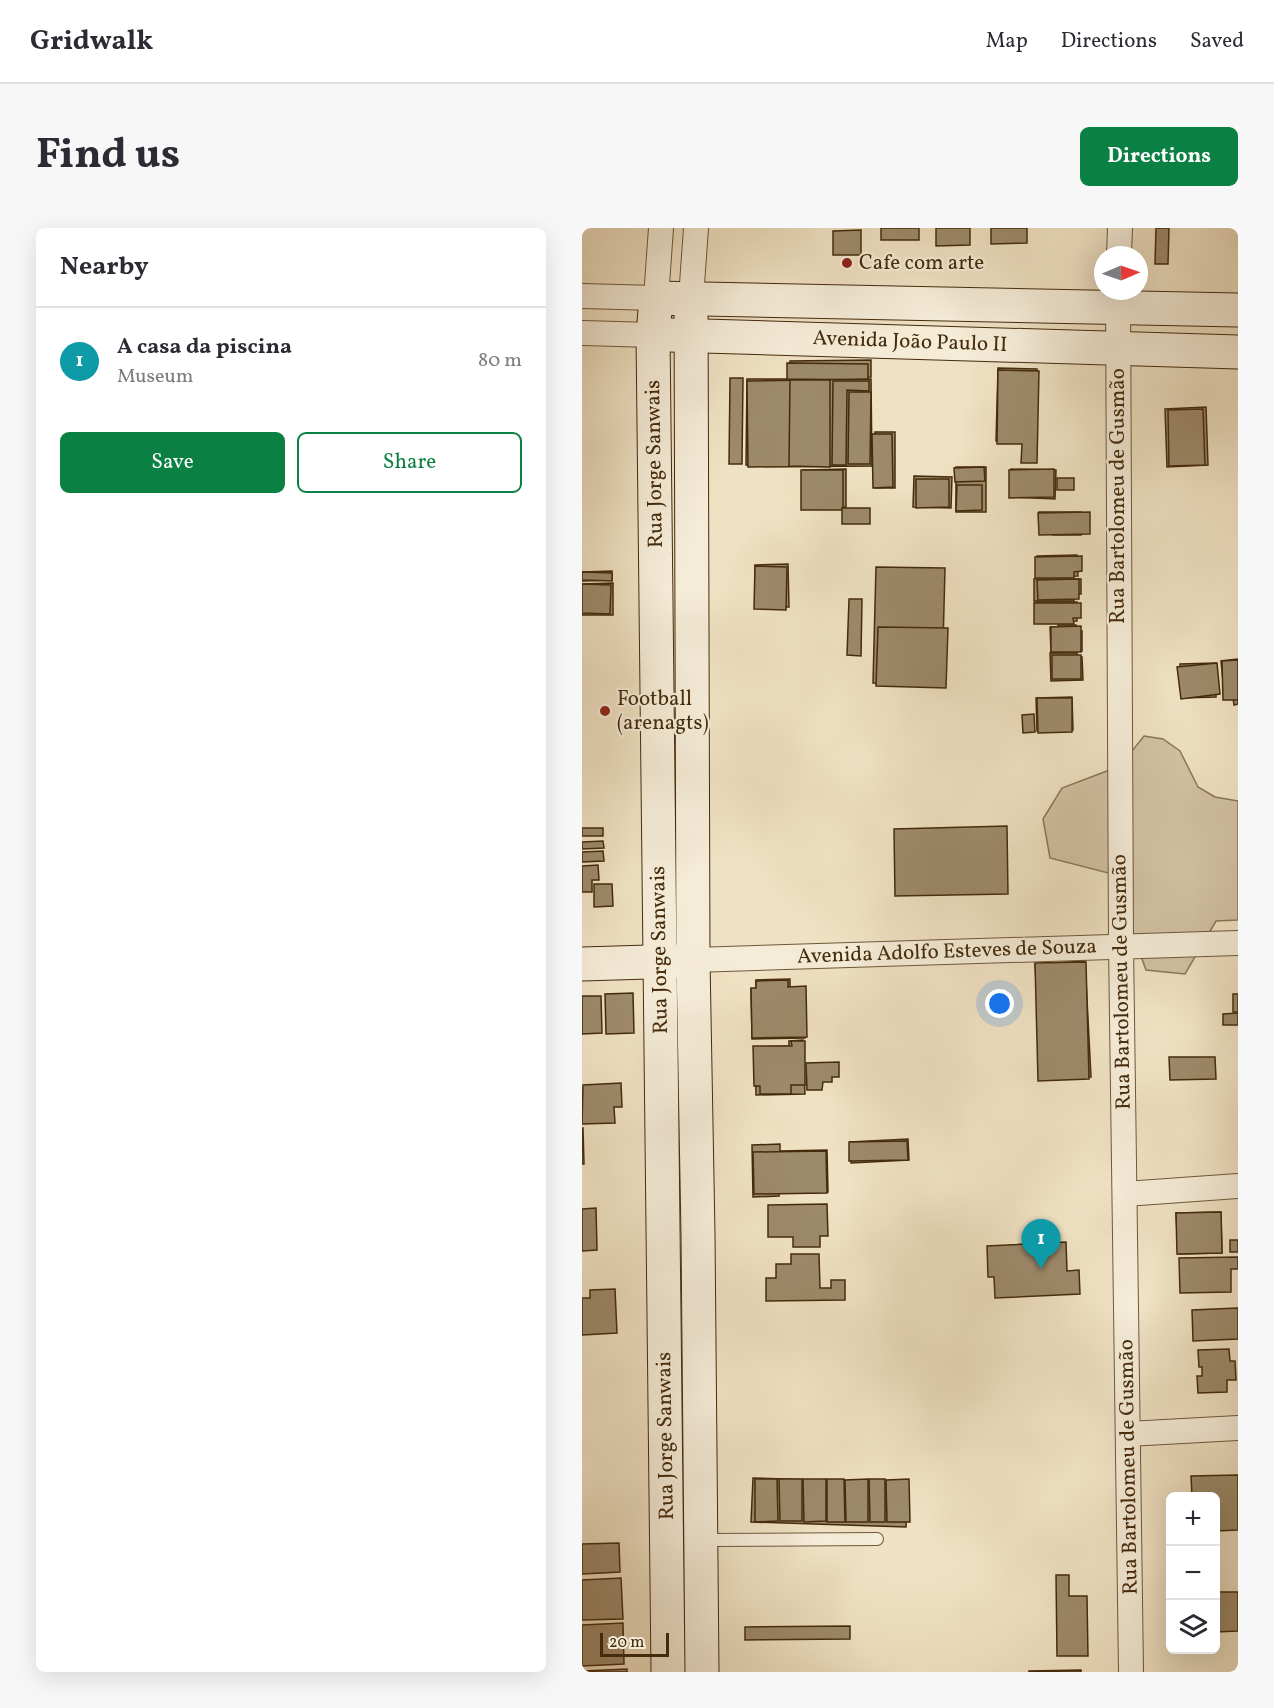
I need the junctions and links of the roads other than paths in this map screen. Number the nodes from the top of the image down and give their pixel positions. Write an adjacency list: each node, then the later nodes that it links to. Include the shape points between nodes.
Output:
1 (661, 228): 6 (street, Rua Jorge Sanwais)
2 (696, 228): 7 (street, Rua Jorge Sanwais)
3 (1120, 228): 4 (street)
4 (1119, 246)
5 (582, 296): 6 (street, Avenida João Paulo II)
6 (656, 298): 7 (main road, Avenida João Paulo II); 13 (main road, Rua Jorge Sanwais)
7 (692, 298): 8 (main road, Avenida João Paulo II); 14 (main road, Rua Jorge Sanwais)
8 (1094, 299)
9 (1118, 300): 15 (street, Rua Bartolomeu de Gusmão)
10 (1129, 300): 11 (main road, Avenida João Paulo II)
11 (1238, 310)
12 (582, 333): 13 (street, Avenida João Paulo II)
13 (653, 334): 14 (main road, Avenida João Paulo II); 20 (main road, Rua Jorge Sanwais)
14 (690, 335): 15 (main road, Avenida João Paulo II); 19 (main road, Rua Jorge Sanwais)
15 (1118, 350): 16 (main road, Avenida João Paulo II); 18 (street, Rua Bartolomeu de Gusmão)
16 (1238, 352)
17 (1238, 943): 18 (street, Avenida Adolfo Esteves de Souza)
18 (1121, 945): 19 (street, Avenida Adolfo Esteves de Souza); 23 (street, Rua Bartolomeu de Gusmão)
19 (693, 960): 20 (main road); 27 (main road, Rua Jorge Sanwais)
20 (661, 961): 21 (main road); 28 (main road, Rua Jorge Sanwais)
21 (582, 964)
22 (1238, 1186): 23 (street)
23 (1125, 1194): 25 (street, Rua Bartolomeu de Gusmão)
24 (1238, 1428): 25 (street)
25 (1128, 1434): 30 (street, Rua Bartolomeu de Gusmão)
26 (877, 1539): 27 (lane)
27 (700, 1540): 29 (main road, Rua Jorge Sanwais)
28 (668, 1672)
29 (702, 1672)
30 (1131, 1672)

